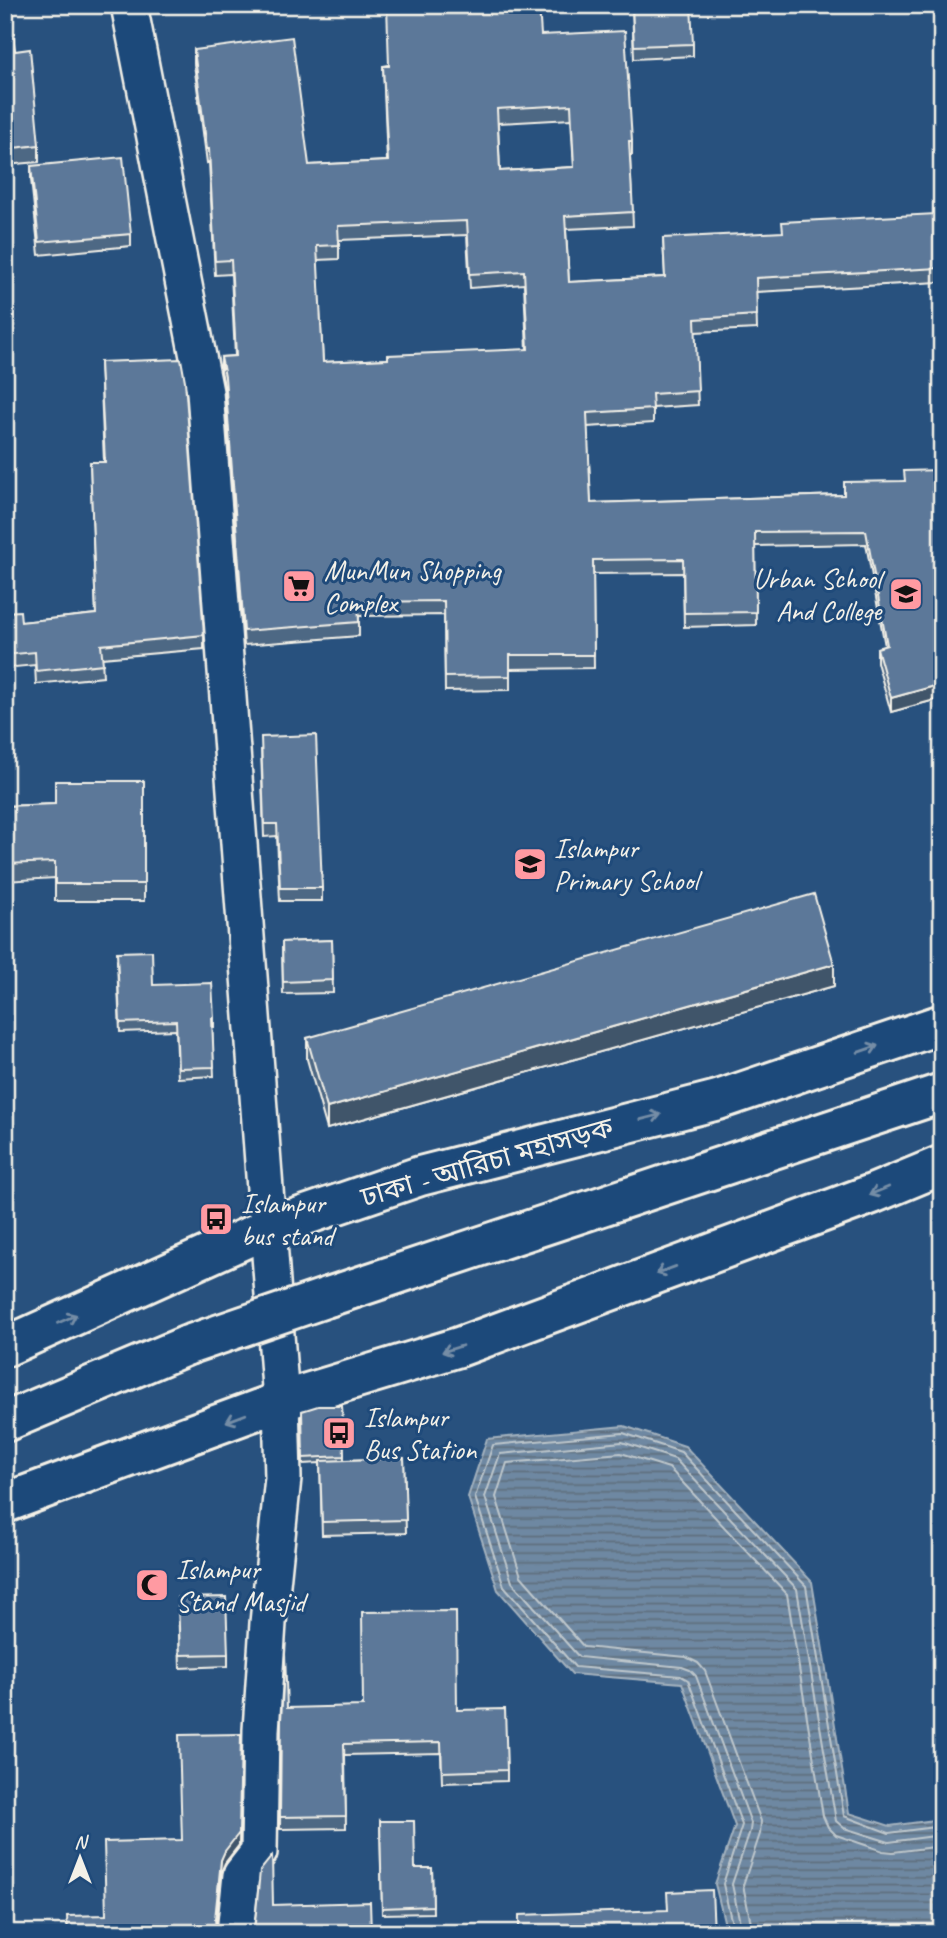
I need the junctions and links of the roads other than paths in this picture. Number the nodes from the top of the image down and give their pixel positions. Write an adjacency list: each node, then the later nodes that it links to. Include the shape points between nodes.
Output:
1 (129, 5): 5 (street, via 205,392)
2 (942, 1024): 5 (highway, ঢাকা - আরিচা মহাসড়ক, one-way to 2, via 420,1176 718,1100)
3 (942, 1093): 8 (highway, bridge, via 188,1345)
4 (942, 1164): 7 (highway, one-way to 7, via 459,1348)
5 (268, 1228): 6 (highway, ঢাকা - আরিচা মহাসড়ক, one-way to 5); 7 (street)
6 (5, 1347)
7 (281, 1401): 9 (highway, one-way to 9); 10 (street, via 283,1478 261,1730 259,1852 241,1875)
8 (5, 1422)
9 (5, 1503)
10 (235, 1933)

